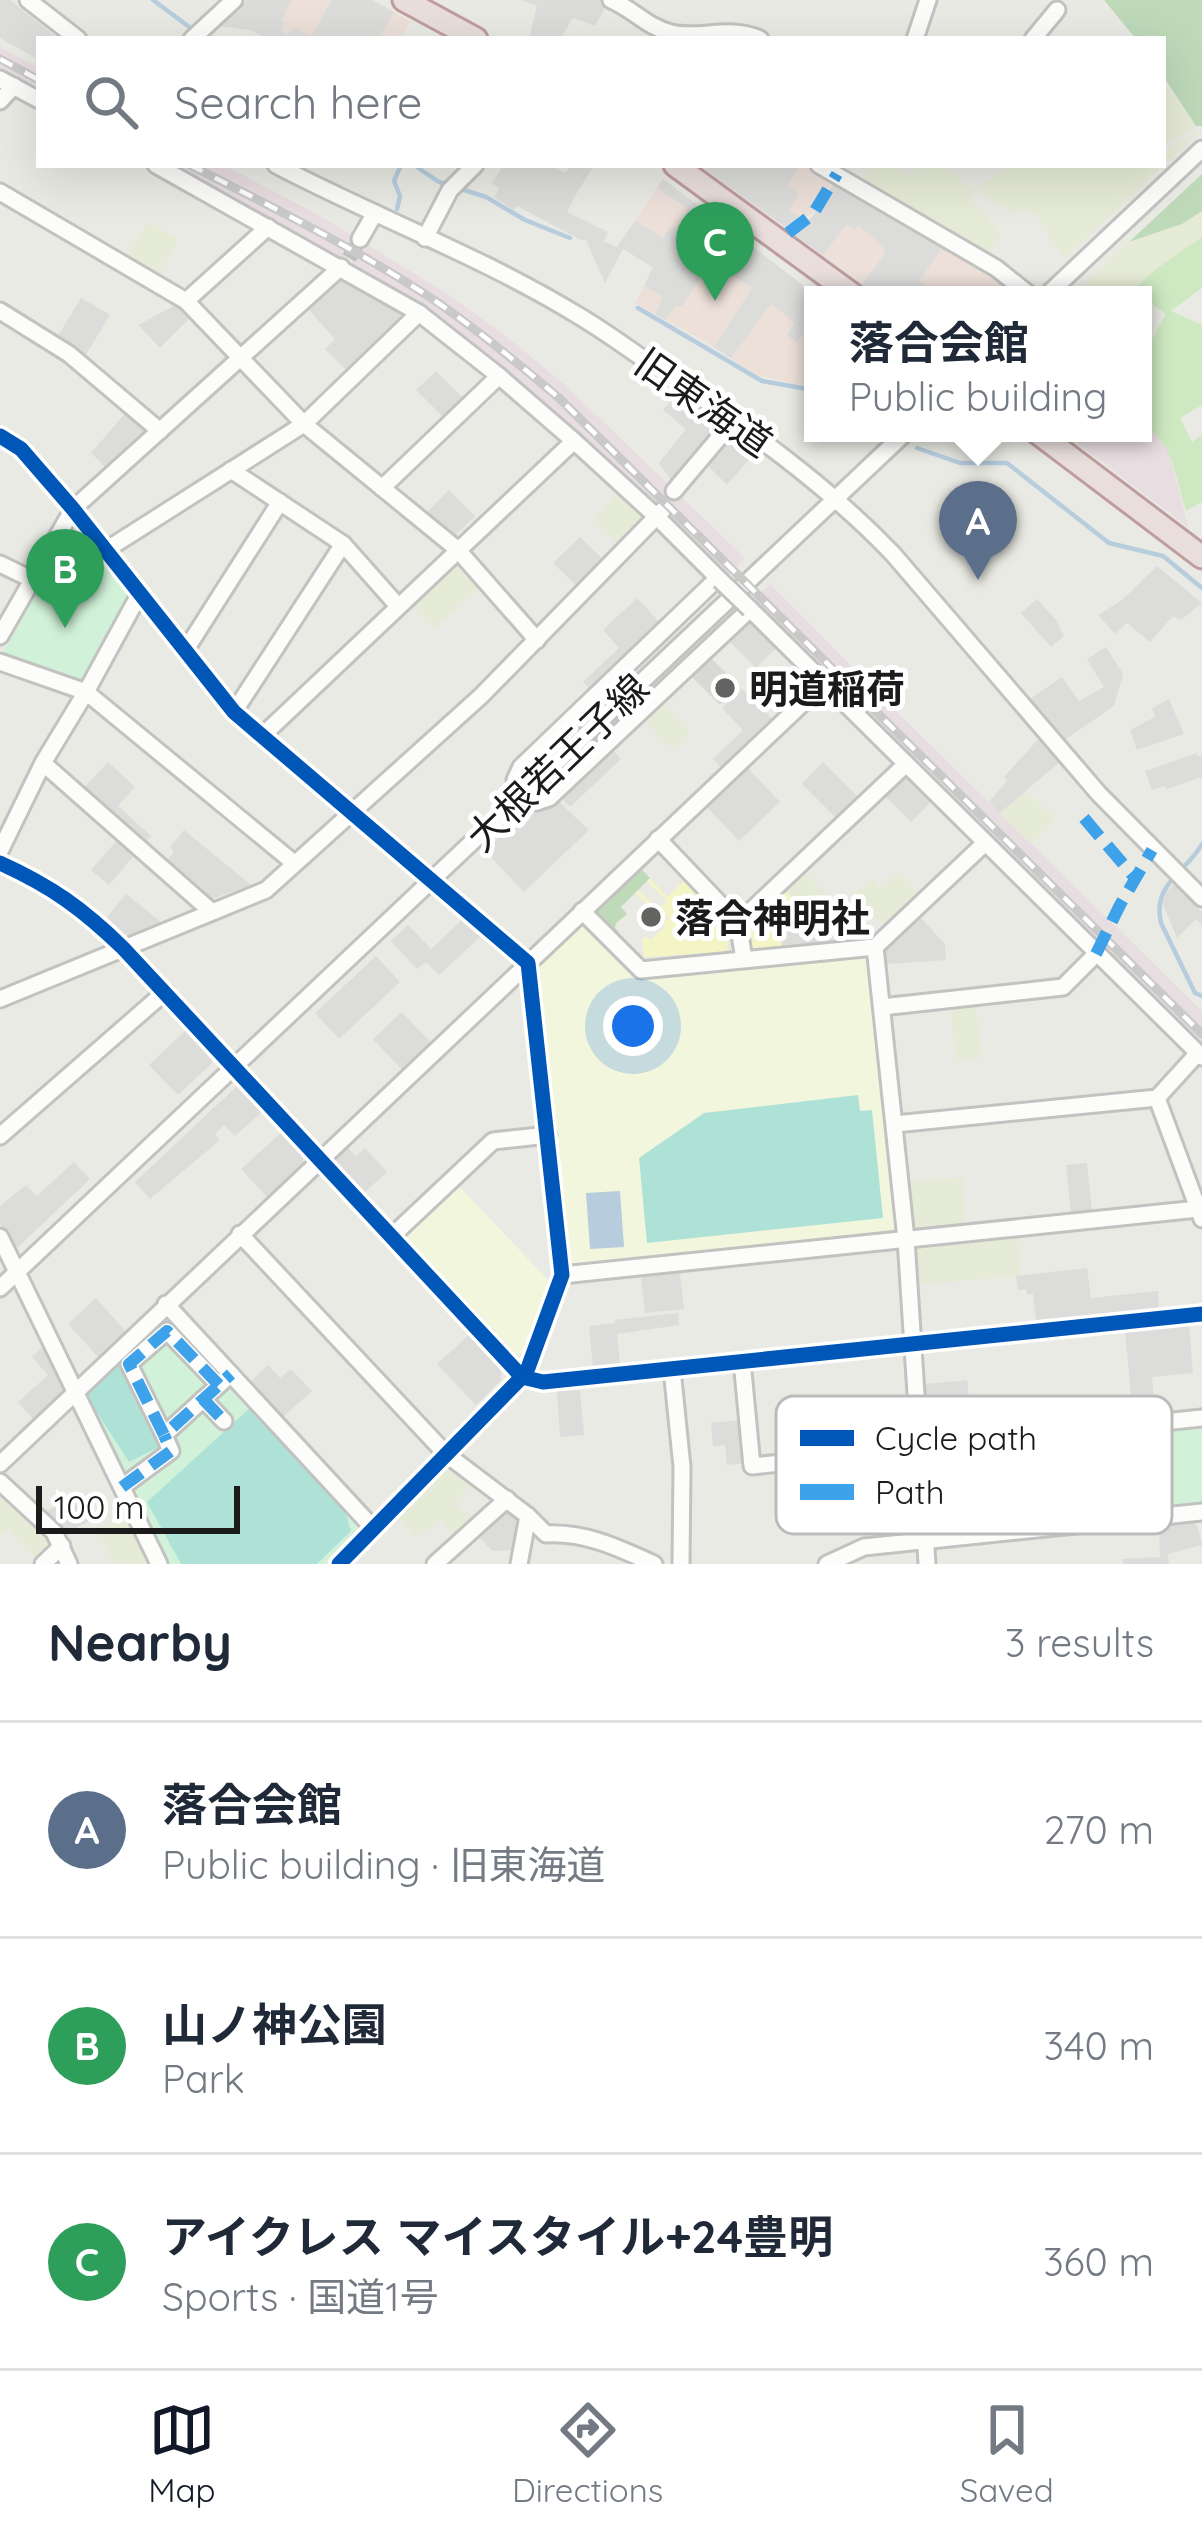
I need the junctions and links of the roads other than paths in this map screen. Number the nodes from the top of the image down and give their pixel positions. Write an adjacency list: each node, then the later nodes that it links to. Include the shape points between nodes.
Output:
1 (28, 0): 7 (street)
2 (234, 0): 8 (street)
3 (404, 0): 9 (highway)
4 (611, 0): 10 (street)
5 (928, 0): 12 (street)
6 (1057, 10): 13 (street)
7 (74, 36)
8 (195, 36)
9 (470, 36)
10 (678, 36): 11 (street)
11 (755, 36)
12 (916, 36)
13 (1035, 36)
14 (7, 82): 15 (street); 16 (street)
15 (36, 98)
16 (0, 101)
17 (1202, 149): 31 (street)
18 (162, 168): 25 (street)
19 (281, 168): 24 (street, 旧東海道)
20 (472, 168): 26 (street)
21 (679, 168): 29 (highway)
22 (824, 168): 30 (street)
23 (0, 192): 32 (street)
24 (375, 213): 26 (street, 旧東海道); 27 (street)
25 (268, 226): 28 (street); 32 (street)
26 (425, 238): 37 (street, 旧東海道, via 578,315)
27 (360, 239)
28 (344, 264): 34 (street); 35 (street)
29 (841, 286)
30 (1019, 286)
31 (1056, 286)
32 (186, 301): 35 (street)
33 (0, 311): 39 (street, via 69,355)
34 (419, 314): 36 (street); 38 (street)
35 (242, 358): 38 (street); 39 (street)
36 (500, 376): 41 (street); 45 (street)
37 (734, 420): 46 (street); 47 (street, 旧東海道)
38 (304, 424): 44 (street); 45 (street)
39 (160, 431): 49 (street)
40 (0, 436): 49 (street)
41 (574, 441): 50 (street); 52 (street)
42 (895, 442): 47 (street, 大根若王子線)
43 (1050, 442): 54 (highway)
44 (230, 470): 48 (street); 53 (street)
45 (382, 488): 52 (street)
46 (674, 491)
47 (834, 498): 71 (street, 大根若王子線); 79 (street, 旧東海道)
48 (280, 502): 51 (street); 63 (street)
49 (73, 509): 53 (street); 56 (street)
50 (661, 514): 57 (street); 62 (street)
51 (343, 544): 59 (street); 67 (street)
52 (457, 549): 59 (street); 62 (street)
53 (106, 550): 58 (street)
54 (1202, 557)
55 (0, 564): 56 (street)
56 (31, 579): 61 (street)
57 (719, 579): 60 (street, bridge); 71 (street, via 520,766)
58 (139, 595): 63 (street); 66 (street)
59 (398, 606): 68 (street)
60 (750, 609): 65 (street); 71 (street, via 549,798)
61 (0, 636)
62 (537, 640): 72 (street)
63 (185, 650): 67 (street)
64 (0, 662): 66 (street)
65 (824, 682): 70 (street); 73 (street)
66 (86, 692): 69 (street); 76 (street)
67 (234, 712): 68 (street)
68 (262, 736): 72 (street)
69 (43, 763): 75 (street); 81 (street)
70 (906, 764): 74 (street); 82 (street)
71 (520, 796): 78 (street, 大根若王子線)
72 (351, 813): 76 (street); 78 (street)
73 (658, 839): 80 (street); 82 (street)
74 (985, 843): 83 (street); 85 (street)
75 (0, 851)
76 (294, 862): 81 (street, via 266,890)
77 (0, 863): 84 (street, via 40,881)
78 (432, 881): 87 (street); 92 (street, 大根若王子線)
79 (1202, 898)
80 (582, 911): 86 (street, via 641,970); 87 (street)
81 (212, 912): 84 (street)
82 (738, 923): 86 (street)
83 (875, 947): 86 (street); 90 (street)
84 (123, 948): 88 (street); 89 (street)
85 (1096, 954): 90 (street, via 1063,987); 91 (street)
86 (744, 959)
87 (528, 963): 95 (street); 97 (street)
88 (165, 992): 92 (street); 96 (street)
89 (0, 998)
90 (882, 1007): 94 (street)
91 (1200, 1055): 93 (street)
92 (232, 1067): 97 (street); 103 (street, 大根若王子線)
93 (1157, 1098): 94 (street); 98 (street)
94 (895, 1124): 101 (street)
95 (548, 1135): 100 (street, via 493,1141); 104 (street)
96 (0, 1136)
97 (318, 1160): 99 (street); 100 (street)
98 (1200, 1214): 101 (street)
99 (240, 1234): 106 (street); 122 (street)
100 (392, 1237): 113 (street)
101 (906, 1239): 104 (street); 109 (street)
102 (2, 1246): 103 (street)
103 (17, 1272): 105 (street, 大根若王子線); 115 (street)
104 (562, 1275): 113 (street)
105 (0, 1288)
106 (166, 1304): 108 (street); 114 (street)
107 (1202, 1314): 109 (street)
108 (131, 1337): 110 (street); 115 (street)
109 (913, 1343): 111 (street); 116 (street)
110 (144, 1351): 114 (street, via 166,1330); 121 (street, via 129,1364)
111 (742, 1361): 112 (street); 123 (street, via 752,1466)
112 (672, 1369): 113 (street, via 543,1382); 143 (street)
113 (522, 1377): 122 (street)
114 (225, 1379): 117 (street); 130 (street)
115 (75, 1390): 124 (street); 126 (street)
116 (917, 1396)
117 (203, 1399): 119 (street); 121 (street)
118 (1202, 1418): 120 (street)
119 (224, 1421)
120 (1172, 1421)
121 (164, 1435): 126 (street, via 171,1451)
122 (446, 1454): 127 (street); 130 (street)
123 (776, 1463)
124 (0, 1464)
125 (0, 1482): 135 (street)
126 (122, 1487): 138 (street)
127 (507, 1499): 129 (street); 140 (street)
128 (1200, 1513): 131 (street)
129 (528, 1516): 141 (street); 142 (street, via 546,1534 607,1543)
130 (373, 1528): 139 (street)
131 (1202, 1532)
132 (926, 1534): 134 (street)
133 (994, 1534): 134 (street)
134 (926, 1541): 144 (street, via 864,1547); 145 (street)
135 (62, 1546): 136 (street); 137 (street)
136 (43, 1564)
137 (69, 1564)
138 (159, 1564)
139 (339, 1564)
140 (435, 1564)
141 (519, 1564)
142 (654, 1564)
143 (681, 1564)
144 (827, 1564)
145 (927, 1564)

